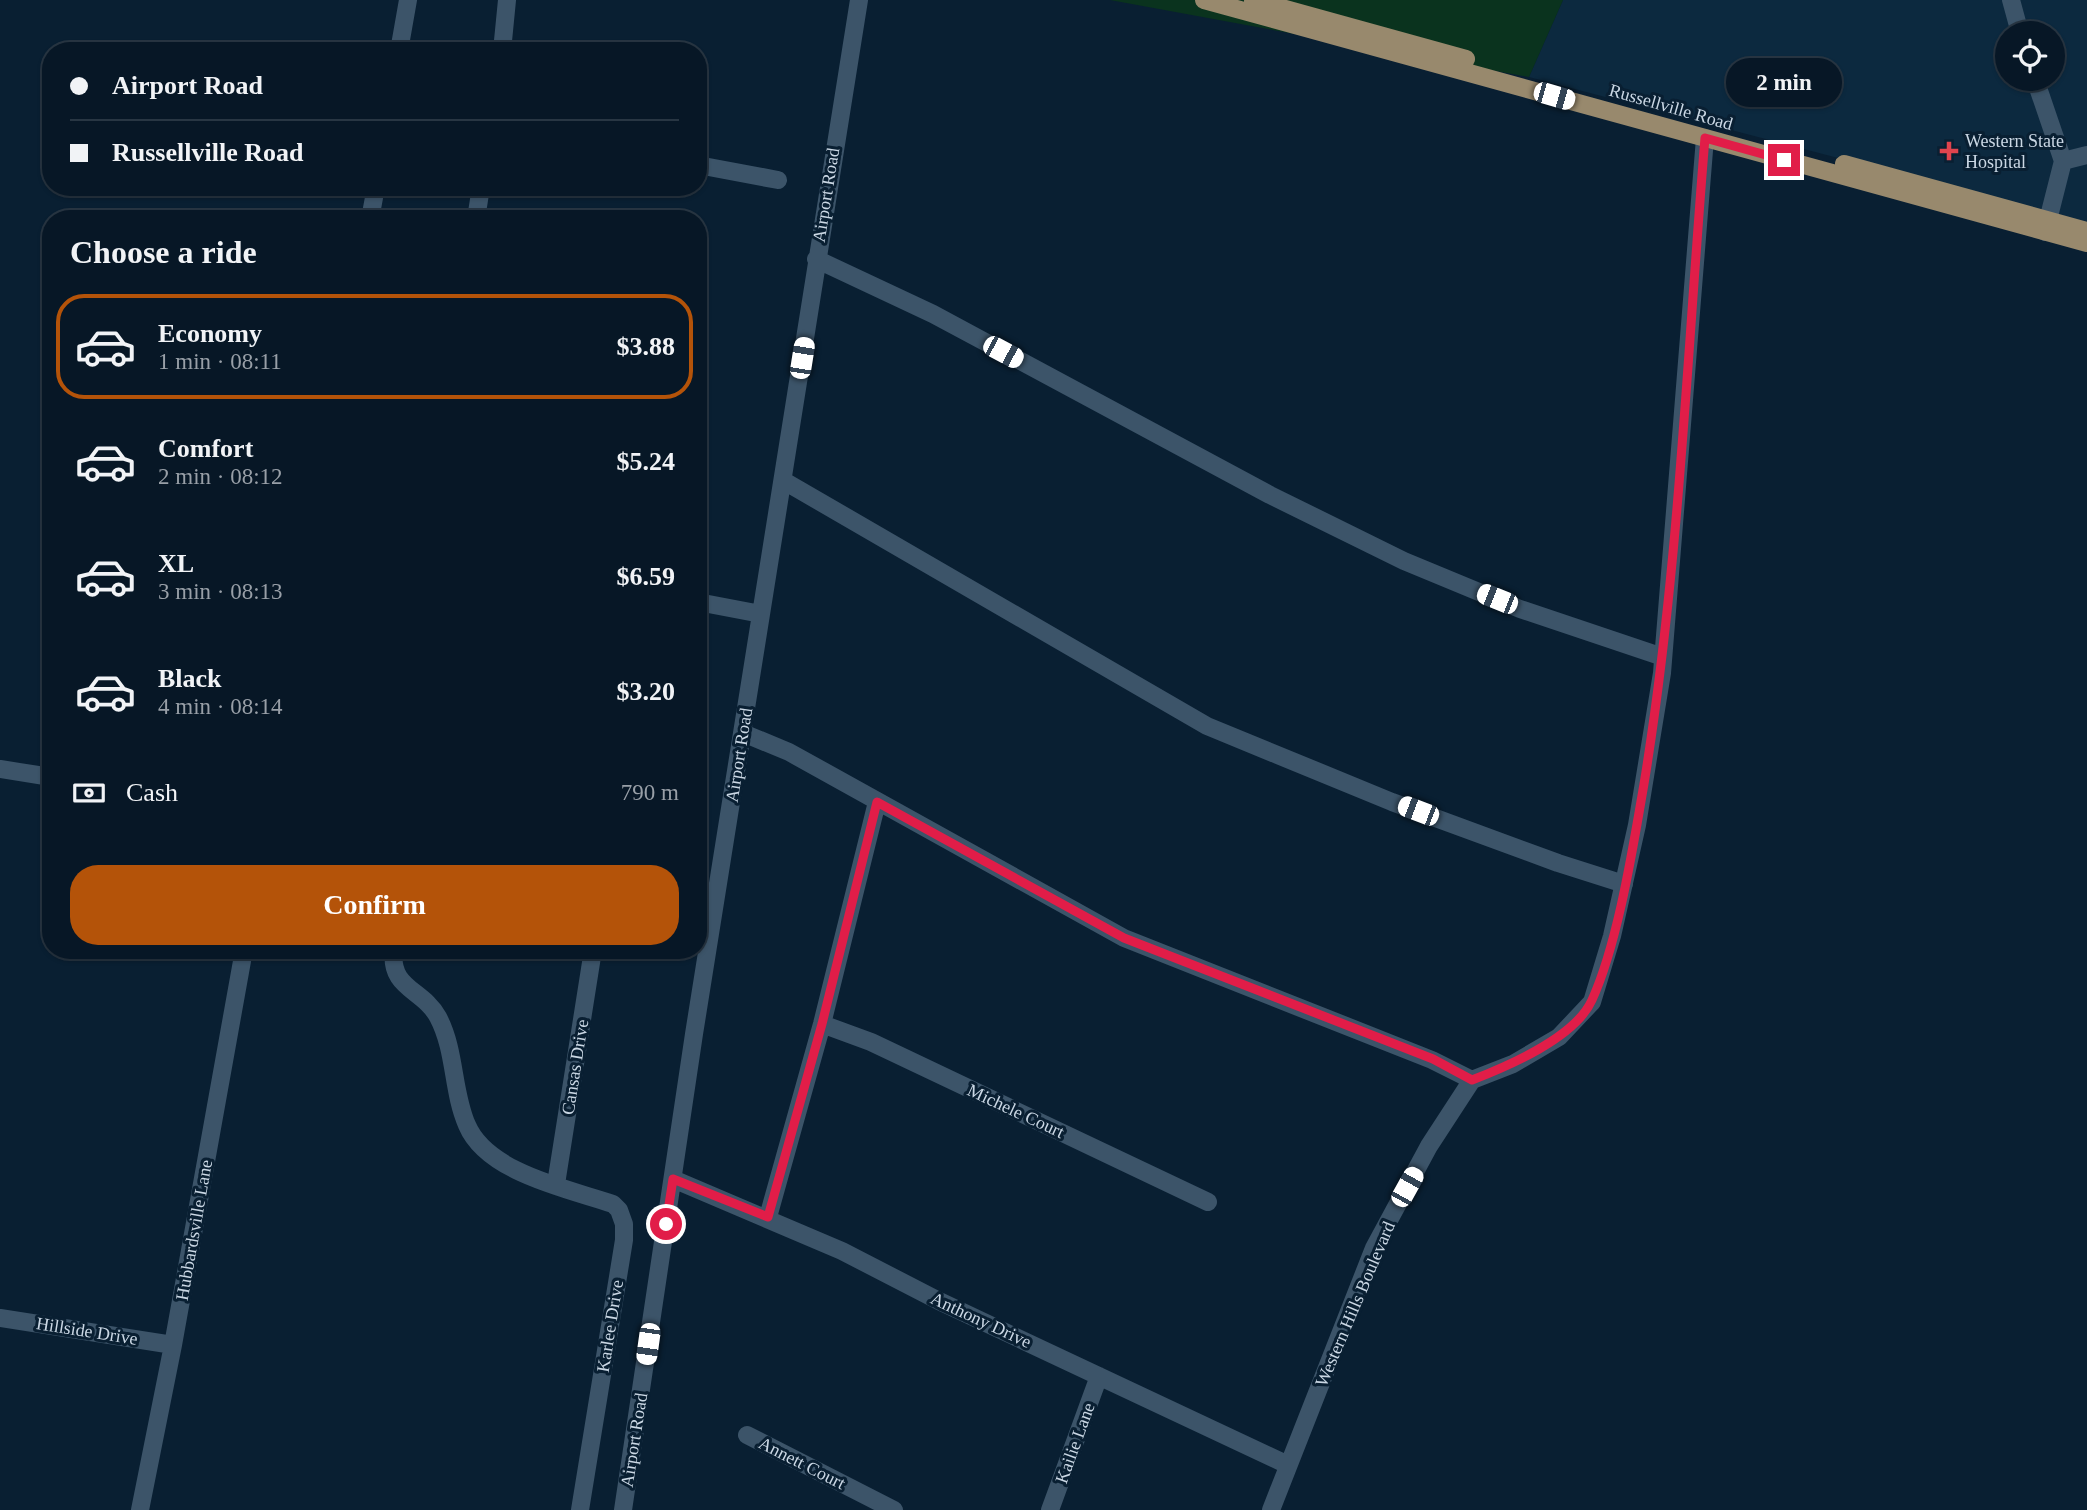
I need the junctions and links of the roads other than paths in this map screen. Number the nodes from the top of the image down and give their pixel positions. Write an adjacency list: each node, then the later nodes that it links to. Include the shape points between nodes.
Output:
1 (408, 0): 8 (street)
2 (507, 0): 9 (street)
3 (859, 0): 19 (street, Airport Road)
4 (1204, 0): 11 (main road, Russellville Road)
5 (1253, 0): 16 (main road, Russellville Road)
6 (2011, 0): 7 (street)
7 (2017, 21)
8 (401, 42)
9 (503, 42)
10 (2039, 91): 13 (street)
11 (1705, 138): 16 (main road, Russellville Road); 23 (street)
12 (2087, 155): 13 (street)
13 (2063, 161): 16 (street)
14 (707, 167): 15 (street)
15 (778, 180)
16 (2047, 226): 17 (main road, Russellville Road); 18 (main road, Russellville Road)
17 (2087, 231)
18 (2087, 243)
19 (816, 259): 20 (street, Airport Road); 23 (street, via 933,314 1270,495 1404,561 1520,609)
20 (784, 481): 22 (street, Airport Road); 28 (street, via 1207,726 1392,802)
21 (707, 604): 22 (street)
22 (761, 614): 24 (street, Airport Road)
23 (1663, 657): 28 (street)
24 (743, 733): 27 (street, via 789,752); 34 (street, Airport Road)
25 (0, 769): 26 (street)
26 (42, 776)
27 (877, 802): 32 (street); 33 (street, via 1124,938 1433,1059)
28 (1624, 884): 33 (street, via 1592,1002 1559,1037 1513,1064)
29 (242, 959): 39 (street, Hubbardsville Lane)
30 (393, 959): 35 (street, Karlee Drive, via 404,987 436,1012 447,1033 467,1126 488,1154 520,1172)
31 (592, 959): 35 (street, Cansas Drive)
32 (822, 1024): 36 (street, Michele Court, via 871,1042); 37 (street)
33 (1472, 1080): 42 (street, Western Hills Boulevard, via 1429,1146 1374,1248)
34 (673, 1179): 37 (street, Anthony Drive); 45 (street, Airport Road)
35 (556, 1184): 44 (street, Karlee Drive, via 613,1204 624,1224)
36 (1208, 1202)
37 (768, 1217): 40 (street, Anthony Drive)
38 (0, 1318): 39 (street, Hillside Drive)
39 (173, 1345): 43 (street, Hubbardsville Lane)
40 (1100, 1376): 42 (street, Anthony Drive); 47 (street, Kailie Lane)
41 (747, 1434): 46 (street, Annett Court)
42 (1288, 1465): 48 (street, Western Hills Boulevard)
43 (140, 1510)
44 (580, 1510)
45 (622, 1510)
46 (894, 1510)
47 (1050, 1510)
48 (1271, 1510)

